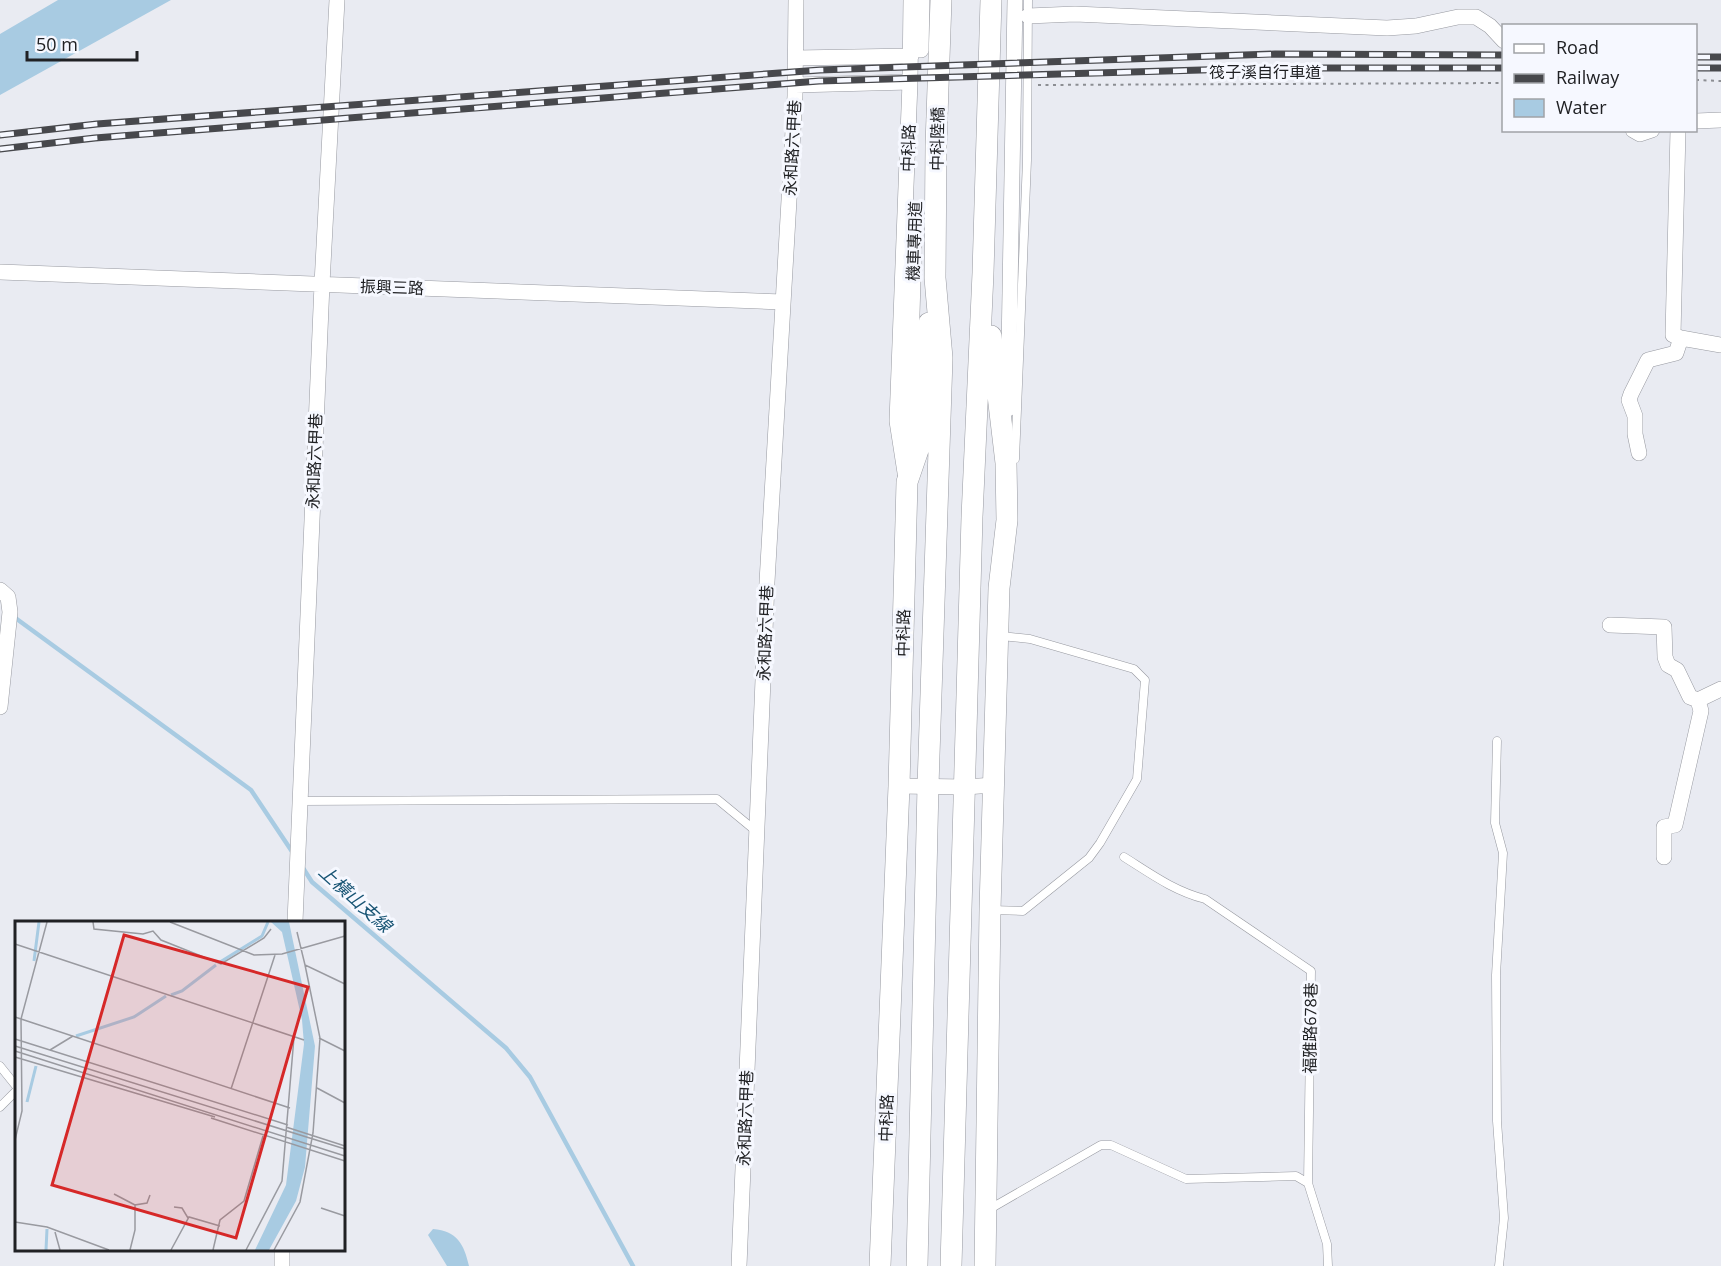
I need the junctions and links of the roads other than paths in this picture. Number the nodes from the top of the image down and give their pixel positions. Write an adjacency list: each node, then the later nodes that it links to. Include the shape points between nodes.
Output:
1 (337, 0): 21 (street, 永和路六甲巷)
2 (796, 0): 12 (street, 永和路六甲巷)
3 (911, 0): 11 (street, 中科路)
4 (922, 0): 27 (street, 機車專用道)
5 (941, 0): 20 (street, 中科陸橋)
6 (991, 0): 19 (street)
7 (1015, 0): 26 (street)
8 (1028, 0): 9 (lane)
9 (1028, 16): 10 (street, via 1123,15 1387,28 1476,17); 28 (lane, via 1019,392)
10 (1502, 40)
11 (911, 56): 12 (street); 13 (street, 中科路)
12 (796, 58): 14 (street, 永和路六甲巷)
13 (910, 82): 14 (street); 27 (street, 中科路, via 897,421)
14 (795, 85): 22 (street, 永和路六甲巷)
15 (1721, 120): 16 (street)
16 (1697, 121)
17 (1678, 132): 23 (street, via 1673,335)
18 (0, 272): 21 (street, 振興三路)
19 (983, 273): 26 (street); 39 (street)
20 (935, 278): 27 (street, via 919,447); 38 (street, 中科路, via 942,358)
21 (322, 284): 22 (street, 振興三路); 40 (street, 永和路六甲巷)
22 (783, 302): 41 (street, 永和路六甲巷)
23 (1681, 338): 24 (street); 25 (street, via 1676,353 1646,363 1631,394)
24 (1721, 345)
25 (1639, 453)
26 (1006, 463): 28 (street)
27 (907, 482): 37 (street, 中科路)
28 (1007, 520): 31 (street)
29 (0, 590): 34 (street, via 9,597 10,612)
30 (1610, 625): 33 (street, via 1664,627 1668,665 1677,670 1690,697)
31 (998, 636): 36 (street); 44 (lane, via 1030,639 1134,669 1145,680 1137,779 1100,843 1089,858 1023,911)
32 (1721, 689): 33 (street)
33 (1698, 700): 43 (street, via 1701,711 1675,825 1664,827)
34 (0, 707)
35 (1497, 741): 58 (lane, via 1495,823 1503,853 1496,975 1497,1121 1504,1218)
36 (994, 785): 39 (street); 44 (street)
37 (899, 786): 38 (street); 53 (street, 中科路)
38 (928, 786): 39 (street); 54 (street, 中科路)
39 (965, 787): 55 (street)
40 (300, 801): 41 (lane, via 717,799); 45 (street, 永和路六甲巷)
41 (757, 832): 52 (street, 永和路六甲巷)
42 (1124, 857): 50 (lane, 福雅路678巷, via 1171,887 1205,899 1311,971)
43 (1664, 857)
44 (990, 910): 51 (street)
45 (295, 921)
46 (0, 1066): 47 (lane)
47 (15, 1085)
48 (15, 1092): 49 (lane)
49 (0, 1107)
50 (1308, 1183): 51 (lane, via 1296,1176 1186,1179 1111,1145 1101,1145); 57 (lane, 福雅路678巷, via 1327,1244)
51 (984, 1212): 56 (street)
52 (739, 1266)
53 (880, 1266)
54 (918, 1266)
55 (951, 1266)
56 (984, 1266)
57 (1328, 1266)
58 (1499, 1266)

